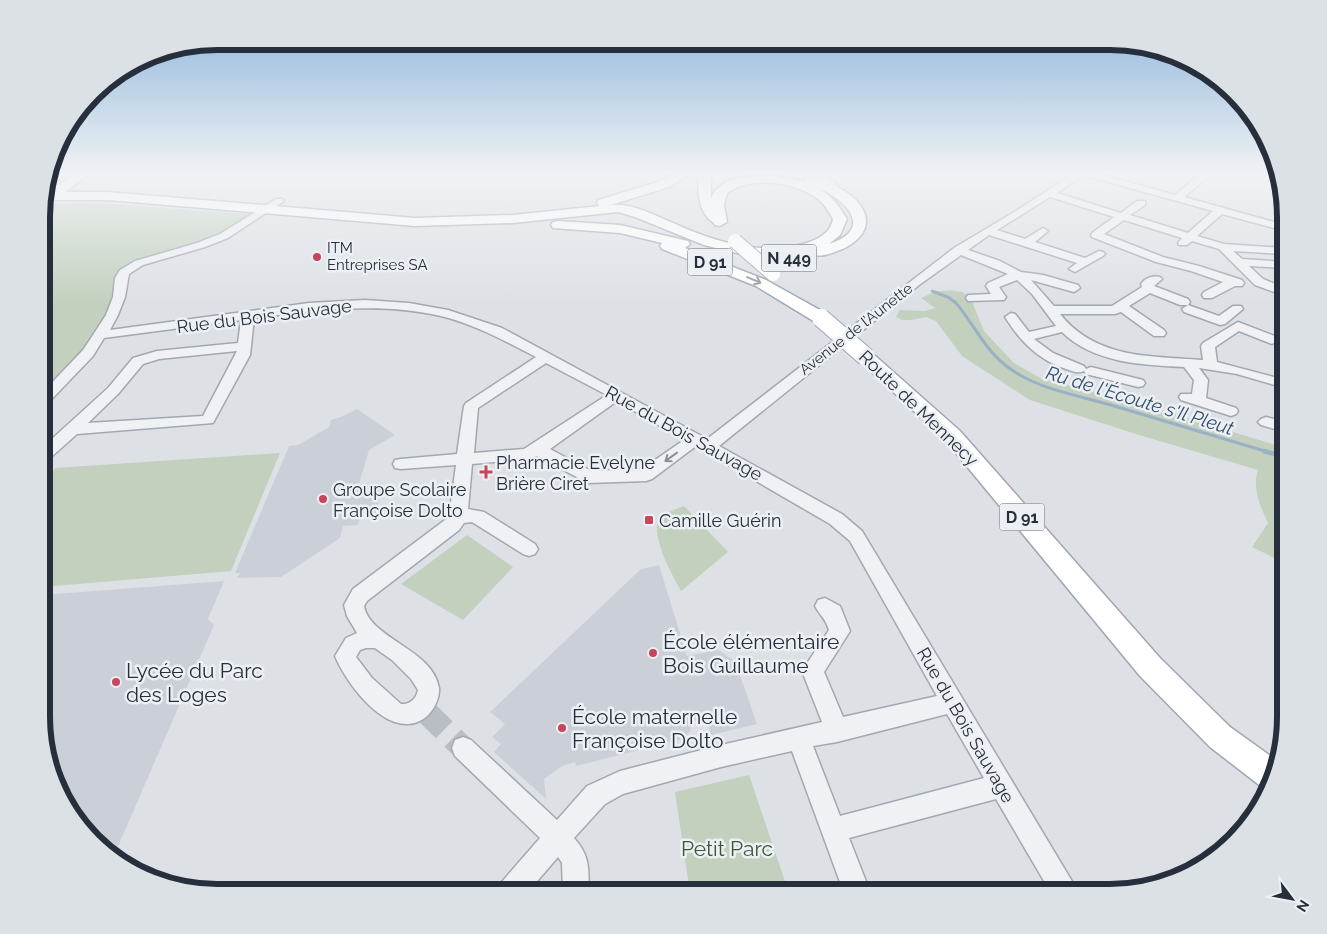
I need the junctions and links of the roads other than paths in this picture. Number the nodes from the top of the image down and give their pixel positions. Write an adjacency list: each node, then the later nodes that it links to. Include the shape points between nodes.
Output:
1 (258, 216): 49 (street, via 218,239 127,269 121,278 121,290 112,315)
2 (297, 216): 16 (main road, D 91, via 396,226)
3 (318, 216): 4 (main road, D 91, via 415,222)
4 (540, 216)
5 (643, 216): 9 (main road, D 91, via 709,243 734,250 765,252 794,250 826,240 837,230)
6 (716, 216): 15 (main road)
7 (717, 216): 15 (main road)
8 (718, 216): 15 (main road, D 91)
9 (838, 216)
10 (860, 216): 16 (main road, N 449, via 861,221 852,238 837,246 794,257 728,254 638,232)
11 (1013, 216): 18 (street, Avenue de l’Aunette)
12 (1122, 216): 20 (street); 32 (street, via 1096,235 1160,260)
13 (1214, 216): 20 (street)
14 (1240, 216): 17 (street)
15 (718, 219): 43 (main road, D 91, bridge, via 735,241)
16 (592, 226): 43 (main road, D 91, one-way to 43, via 647,239 719,266 761,284)
17 (1277, 226)
18 (988, 230): 21 (street); 24 (street, Avenue de l’Aunette)
19 (1043, 231): 21 (street)
20 (1190, 237): 22 (street); 23 (street)
21 (1027, 243): 27 (street)
22 (1179, 246)
23 (1223, 247): 25 (street); 28 (street)
24 (958, 250): 31 (street); 66 (street, Avenue de l’Aunette)
25 (1277, 250)
26 (1099, 254): 27 (street)
27 (1084, 262): 30 (street)
28 (1240, 262): 29 (street); 33 (street)
29 (1277, 264)
30 (1074, 271)
31 (1020, 276): 34 (street, via 1037,275); 38 (street, via 1003,277 992,286 1000,297); 41 (street)
32 (1233, 282): 33 (street); 37 (street)
33 (1256, 283): 35 (street); 36 (street)
34 (1074, 288)
35 (1277, 290)
36 (1277, 294)
37 (1208, 295)
38 (972, 298)
39 (1121, 306): 41 (street, via 1115,310); 45 (street, via 1152,283); 48 (street)
40 (1236, 309): 45 (street)
41 (1049, 310): 47 (street)
42 (248, 317): 49 (street, Rue du Bois Sauvage); 52 (street); 54 (street, Rue du Bois Sauvage, via 309,307 365,304 409,307 448,314 497,330)
43 (821, 318): 75 (main road, Route de Mennecy / D 91, bridge, via 953,436 1130,645)
44 (1011, 318): 50 (street)
45 (1220, 322): 46 (street)
46 (1238, 326): 51 (street); 56 (street, via 1208,346)
47 (1063, 328): 50 (street); 53 (street, via 1086,344)
48 (1158, 333)
49 (100, 336): 60 (street)
50 (1025, 337): 57 (street, via 1048,358)
51 (1272, 340)
52 (245, 346): 65 (street, via 143,359 135,363 113,391); 65 (street, via 212,423)
53 (1117, 356): 55 (street, via 1151,362); 57 (street)
54 (546, 357): 61 (street, Rue du Bois Sauvage); 69 (street, via 471,406)
55 (1188, 363): 56 (street); 62 (street, via 1201,380 1192,399)
56 (1211, 366): 58 (street)
57 (1113, 376): 59 (street)
58 (1277, 382)
59 (1138, 384)
60 (50, 393)
61 (617, 395): 66 (street, Rue du Bois Sauvage); 68 (street)
62 (1231, 411)
63 (1266, 422): 64 (street)
64 (1277, 425)
65 (73, 429): 67 (street)
66 (702, 442): 68 (street, Avenue de l’Aunette, one-way to 68, via 646,475 588,477); 76 (street, Rue du Bois Sauvage, via 836,519 856,536)
67 (50, 449)
68 (538, 449): 69 (street, via 527,454)
69 (464, 459): 70 (street); 71 (street)
70 (401, 464)
71 (458, 518): 72 (street, via 478,517); 74 (street, via 360,595 354,612)
72 (529, 549)
73 (825, 606): 77 (street, via 833,612 840,631 813,671)
74 (364, 637): 74 (street, via 345,656 348,665 370,691 396,713 408,715 424,711 427,684 405,657)
75 (1169, 685): 80 (main road, Route de Mennecy / D 91); 81 (main road, Route de Mennecy / D 91, via 1220,737)
76 (952, 703): 77 (street); 82 (street, Rue du Bois Sauvage)
77 (837, 731): 78 (street)
78 (798, 739): 83 (street); 84 (street, via 620,783 596,795)
79 (463, 748): 84 (street)
80 (1270, 764)
81 (1267, 773)
82 (1001, 786): 83 (street); 88 (street, Rue du Bois Sauvage)
83 (834, 830): 87 (street)
84 (558, 837): 85 (street); 86 (street, via 575,858)
85 (516, 884)
86 (576, 884)
87 (854, 884)
88 (1061, 884)

